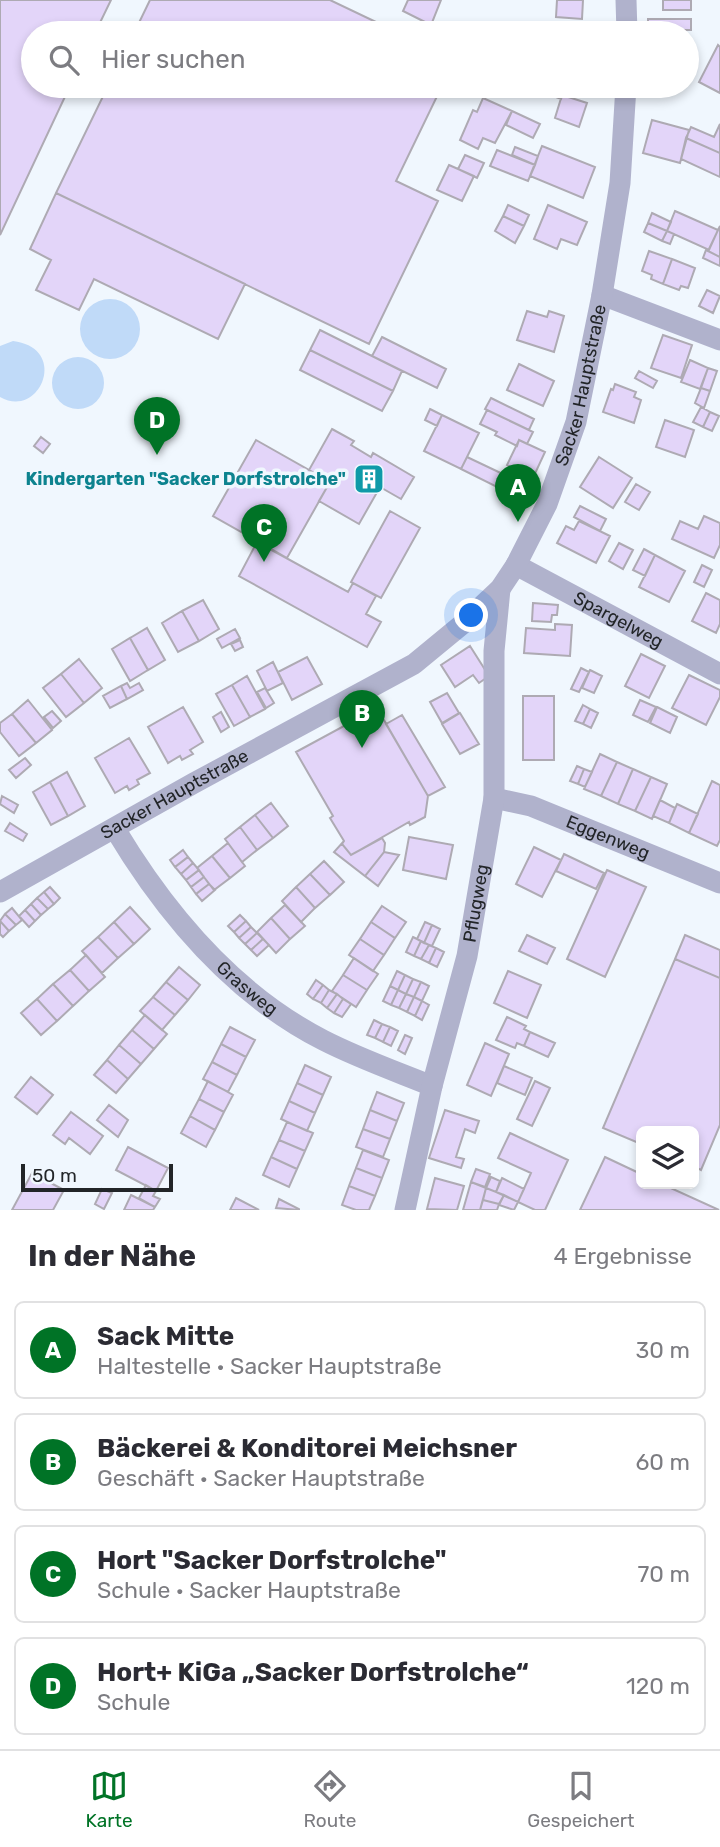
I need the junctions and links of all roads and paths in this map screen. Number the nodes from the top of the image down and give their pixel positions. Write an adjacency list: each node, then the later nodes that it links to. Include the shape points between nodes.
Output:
1 (626, 0): 2 (street)
2 (627, 21)
3 (625, 98): 4 (street, Sacker Hauptstraße, via 620,183)
4 (602, 295): 5 (street); 6 (street, Sacker Hauptstraße, via 576,422 547,503)
5 (720, 340)
6 (516, 565): 7 (street, Sacker Hauptstraße); 8 (street, Spargelweg)
7 (500, 589): 9 (street, Pflugweg, via 494,651); 10 (street, Sacker Hauptstraße, via 414,664)
8 (720, 674)
9 (494, 798): 11 (street, Eggenweg, via 531,806); 13 (street, Pflugweg, via 467,956)
10 (115, 829): 12 (street, Sacker Hauptstraße); 13 (street, Grasweg, via 174,917 223,968 269,1006 321,1039)
11 (720, 883)
12 (0, 892)
13 (432, 1086): 14 (street, Pflugweg)
14 (405, 1210)

